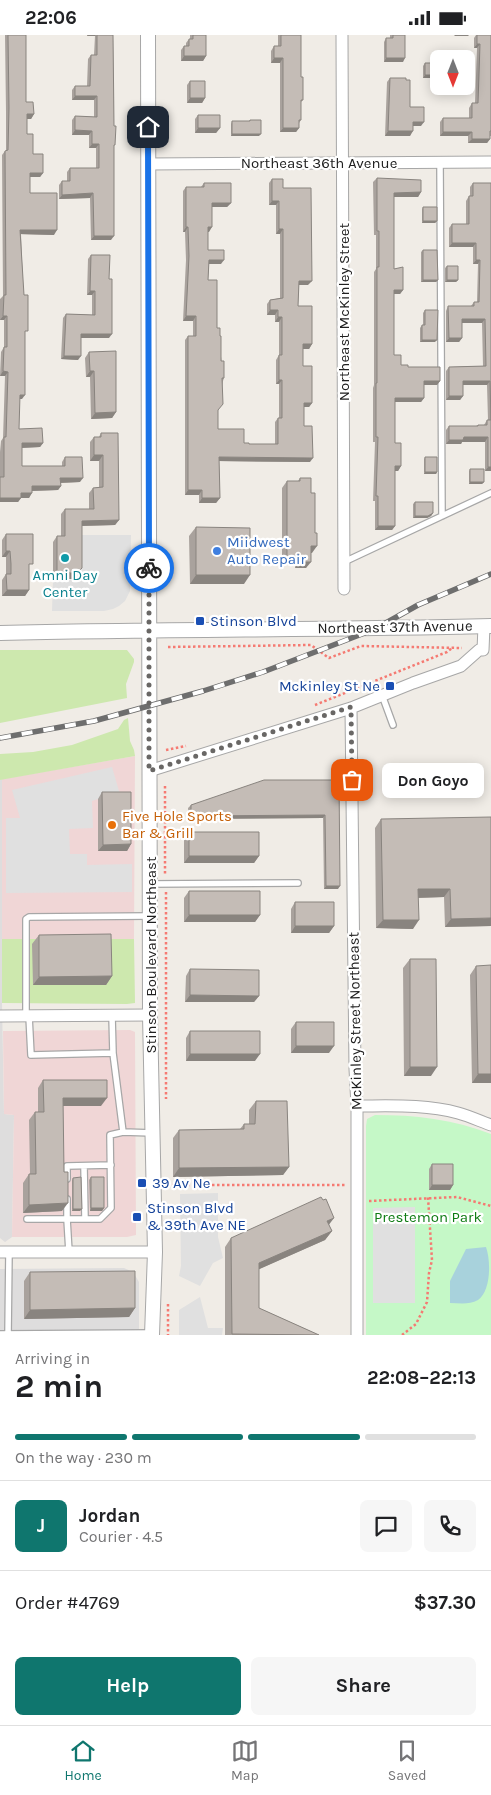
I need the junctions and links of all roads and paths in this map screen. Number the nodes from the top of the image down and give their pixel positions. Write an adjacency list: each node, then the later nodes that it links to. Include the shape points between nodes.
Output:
1 (148, 35): 6 (street, Stinson Boulevard Northeast)
2 (342, 35): 5 (street, Northeast McKinley Street)
3 (491, 161): 4 (street, Northeast 36th Avenue)
4 (440, 162): 5 (street, Northeast 36th Avenue); 8 (lane)
5 (343, 163): 6 (street, Northeast 36th Avenue); 9 (street, Northeast McKinley Street)
6 (148, 164): 12 (street, Stinson Boulevard Northeast)
7 (491, 493): 8 (lane)
8 (442, 517): 9 (lane)
9 (344, 562): 10 (street, Northeast McKinley Street)
10 (344, 589)
11 (488, 626): 12 (street, Northeast 37th Avenue); 15 (street, via 483,650 461,666)
12 (149, 630): 13 (street, Northeast 37th Avenue); 21 (street, Stinson Boulevard Northeast)
13 (0, 633)
14 (168, 647): 17 (path, via 311,645 329,659 361,646 452,647 447,652)
15 (382, 695): 16 (street); 18 (lane)
16 (351, 707): 21 (street); 32 (street, McKinley Street Northeast)
17 (308, 708)
18 (393, 725)
19 (189, 745): 20 (path)
20 (166, 750)
21 (149, 771): 24 (street, Stinson Boulevard Northeast)
22 (165, 786): 25 (path)
23 (298, 883): 25 (lane)
24 (150, 884): 25 (lane); 26 (street, Stinson Boulevard Northeast)
25 (166, 884): 33 (path)
26 (150, 916): 27 (street, Stinson Boulevard Northeast); 29 (lane, via 26,919)
27 (150, 1015): 30 (street); 36 (street, Stinson Boulevard Northeast)
28 (0, 1016): 29 (street)
29 (27, 1016): 30 (street); 31 (lane, via 31,1055)
30 (112, 1016): 31 (lane)
31 (113, 1053): 35 (lane)
32 (357, 1106): 34 (street, via 408,1106 457,1112); 41 (street, McKinley Street Northeast)
33 (166, 1108)
34 (491, 1125)
35 (123, 1132): 36 (lane); 37 (lane, via 110,1135)
36 (153, 1133): 51 (street, Stinson Boulevard Northeast)
37 (111, 1165): 38 (lane); 48 (lane, via 111,1208 100,1219)
38 (84, 1166): 39 (lane, via 67,1166); 48 (lane)
39 (67, 1184)
40 (167, 1185): 41 (path)
41 (356, 1185): 44 (street, McKinley Street Northeast)
42 (67, 1193): 47 (lane)
43 (428, 1197): 44 (path); 45 (path, via 457,1197); 59 (path, via 432,1259 426,1302 416,1324)
44 (357, 1201): 58 (street, McKinley Street Northeast)
45 (491, 1206)
46 (27, 1219): 47 (lane)
47 (67, 1219): 48 (lane); 50 (lane)
48 (86, 1219)
49 (4, 1252): 50 (street); 56 (lane)
50 (69, 1252): 51 (street)
51 (154, 1252): 55 (street, Stinson Boulevard Northeast)
52 (168, 1300): 57 (path)
53 (0, 1334): 56 (lane)
54 (75, 1334): 55 (lane); 56 (lane)
55 (152, 1334)
56 (8, 1335)
57 (168, 1335)
58 (357, 1335)
59 (402, 1335)

